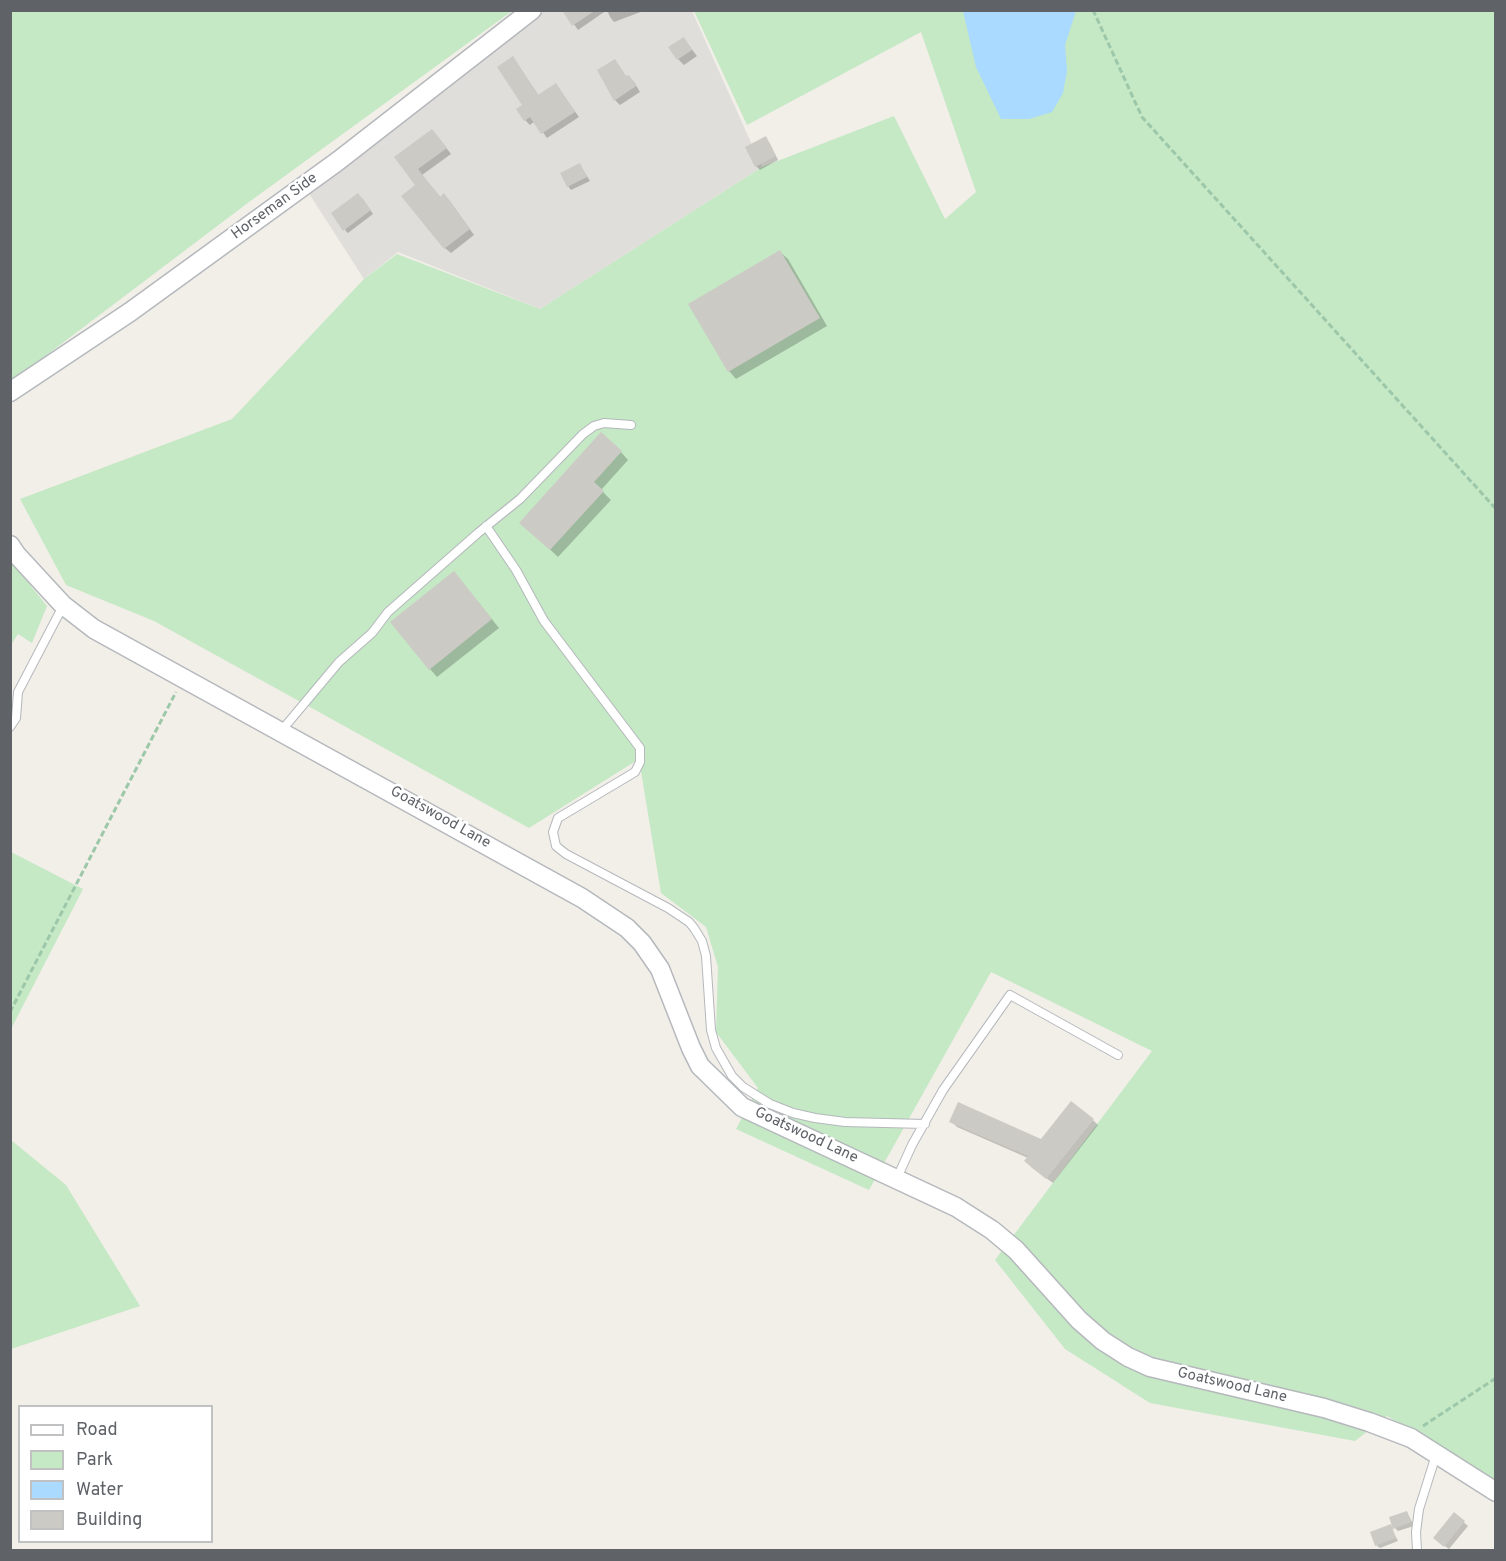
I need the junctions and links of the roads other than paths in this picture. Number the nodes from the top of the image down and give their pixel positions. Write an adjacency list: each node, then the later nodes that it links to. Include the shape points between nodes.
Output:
1 (532, 10): 2 (street, Horseman Side, via 338,161 130,312)
2 (10, 392)
3 (632, 425): 4 (lane, via 594,426 520,499)
4 (486, 526): 8 (lane, via 388,612 372,633 339,662); 10 (lane, via 544,621 640,748 635,772 558,818 556,846 668,908 694,928 704,948 716,1048 742,1087 770,1104 815,1118)
5 (10, 545): 6 (street, Goatswood Lane)
6 (63, 605): 7 (lane, via 18,692); 8 (street, Goatswood Lane, via 94,628)
7 (10, 727)
8 (282, 730): 11 (street, Goatswood Lane, via 582,898 627,928 660,969 700,1066 742,1107)
9 (1118, 1055): 10 (lane, via 1010,995 943,1090)
10 (925, 1124): 11 (lane)
11 (897, 1178): 12 (street, Goatswood Lane, via 992,1230 1016,1250 1079,1320 1128,1357 1150,1367 1324,1408 1411,1438)
12 (1439, 1457): 13 (street, Goatswood Lane); 14 (lane, via 1419,1509)
13 (1496, 1492)
14 (1416, 1551)

